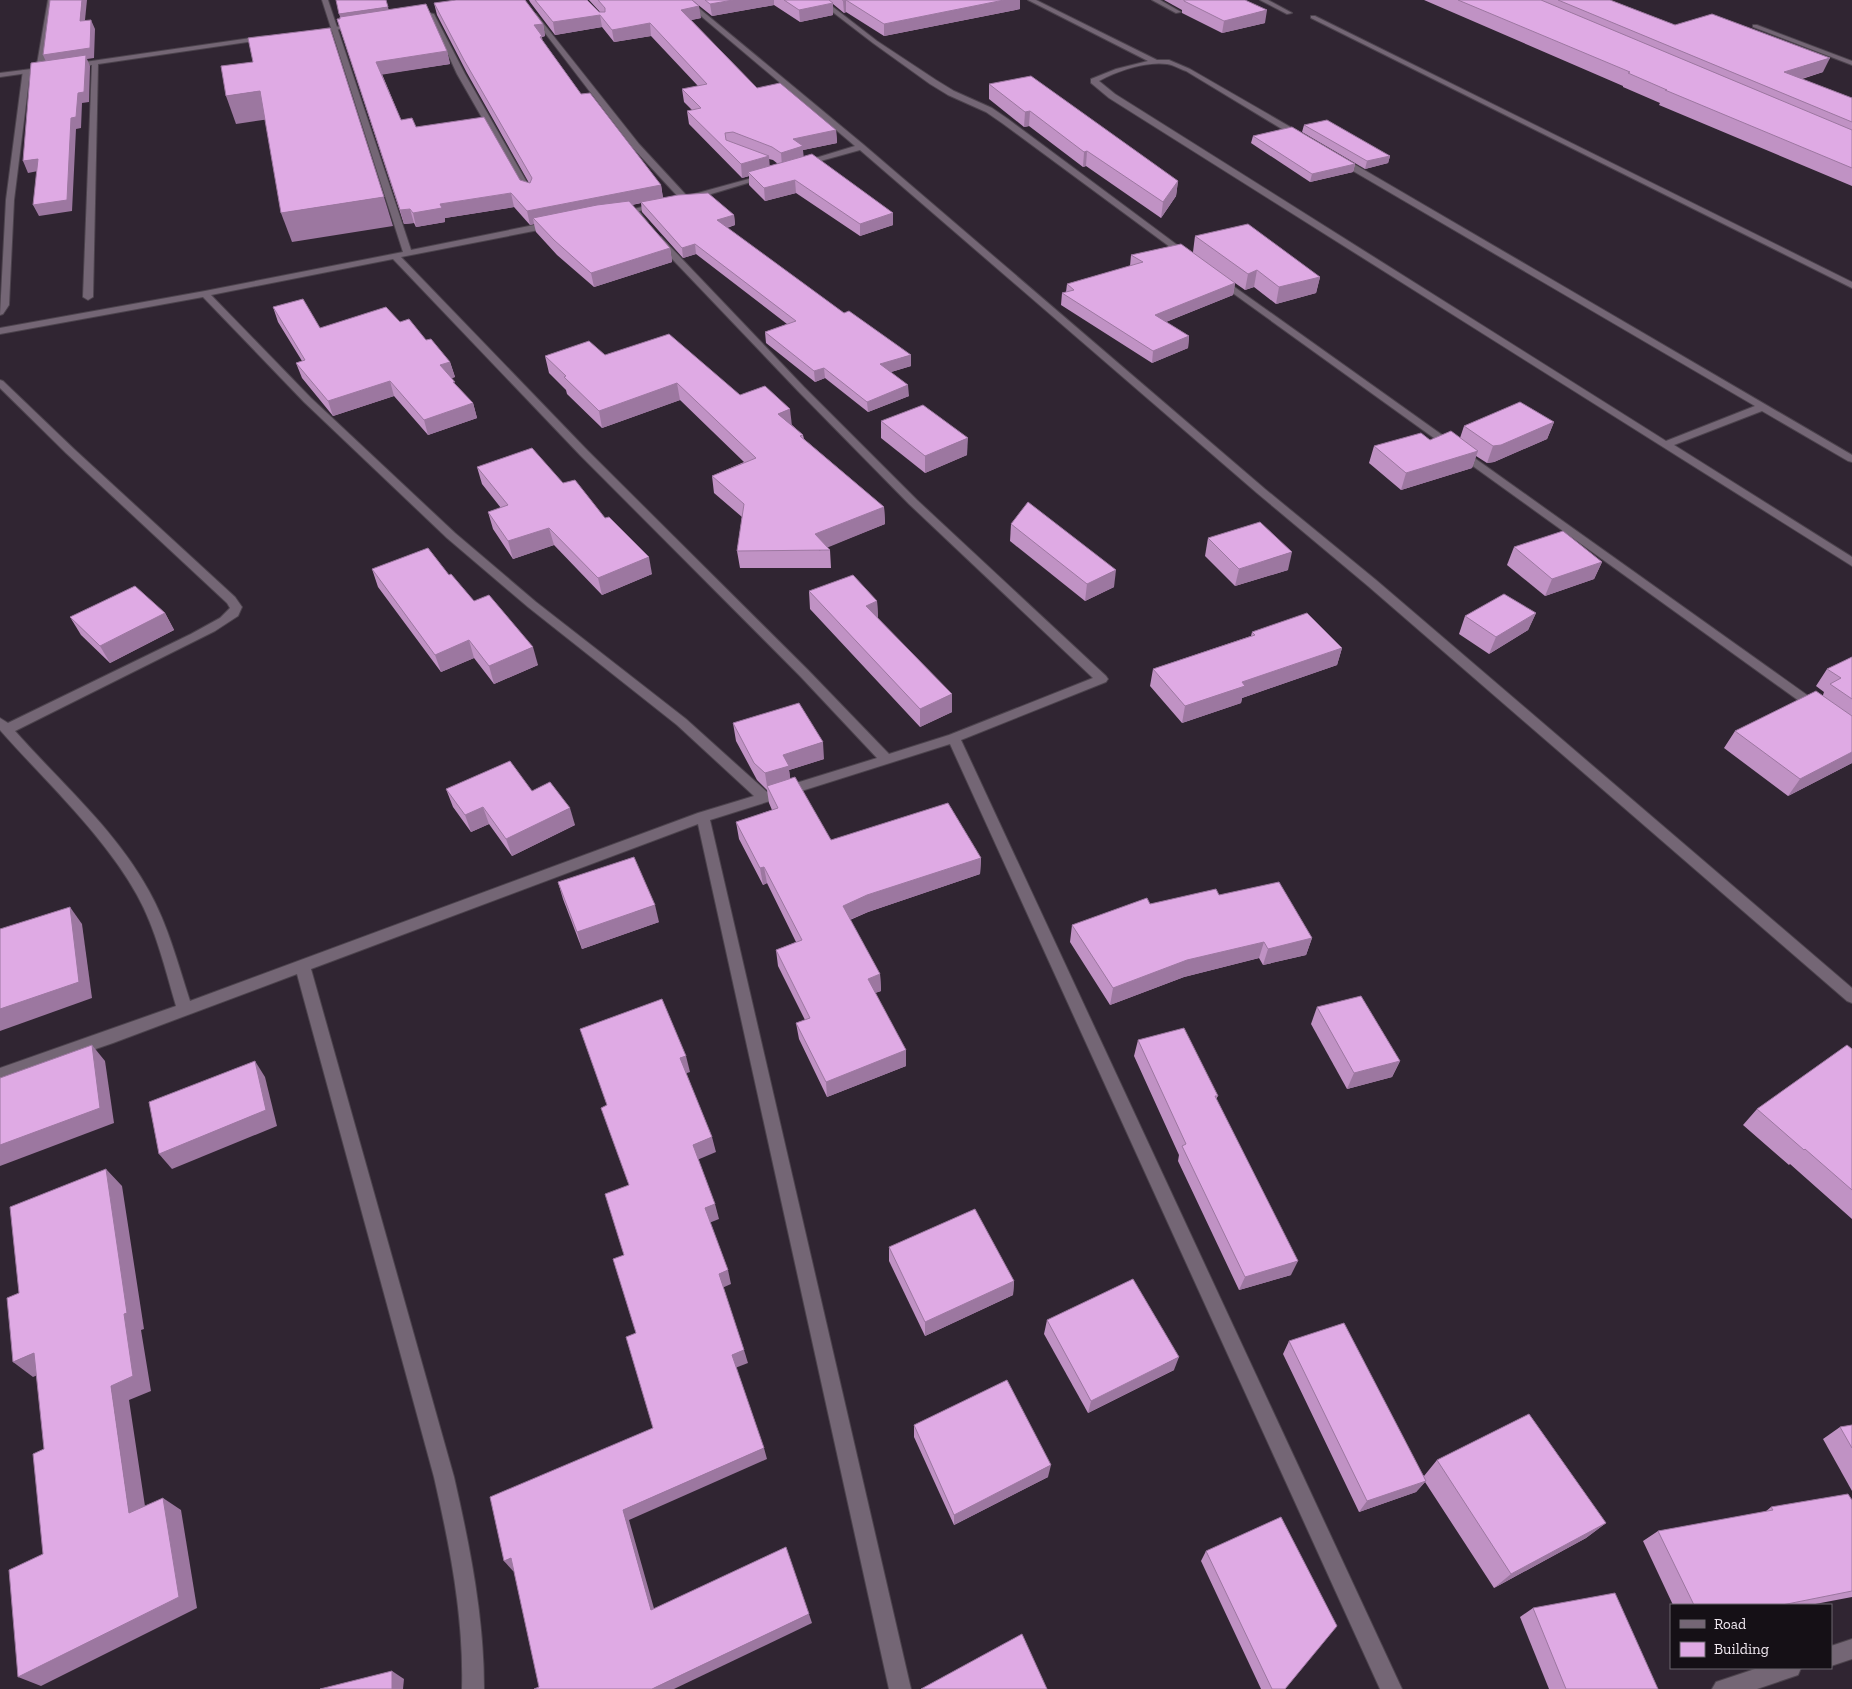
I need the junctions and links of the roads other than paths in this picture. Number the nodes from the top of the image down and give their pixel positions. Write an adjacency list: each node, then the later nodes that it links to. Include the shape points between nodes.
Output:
1 (51, 0): 21 (street)
2 (325, 0): 15 (street)
3 (685, 0): 25 (street)
4 (820, 0): 44 (street, via 938,85 1005,121 1204,268)
5 (1031, 0): 18 (street)
6 (1155, 0): 9 (street)
7 (1263, 0): 11 (street)
8 (528, 8): 30 (street)
9 (1178, 12)
10 (440, 13): 29 (street, via 427,15)
11 (1289, 13)
12 (1313, 17): 34 (street)
13 (362, 24): 15 (street)
14 (1755, 26): 20 (street)
15 (334, 28): 16 (street); 32 (street)
16 (305, 33)
17 (276, 37): 19 (street)
18 (1154, 62): 24 (street, via 1168,62 1188,70); 41 (street, via 1094,81 1112,96)
19 (94, 63): 21 (street); 36 (street)
20 (1852, 63)
21 (40, 70): 22 (street)
22 (26, 72): 23 (street); 37 (street, via 10,200 4,304)
23 (0, 75)
24 (1308, 141)
25 (861, 148): 27 (street); 51 (street)
26 (1334, 156): 40 (street)
27 (791, 168)
28 (773, 174): 30 (street)
29 (529, 193)
30 (676, 201): 46 (street, via 630,211 912,502 1102,679)
31 (562, 222): 32 (street)
32 (408, 253): 33 (street)
33 (395, 256): 35 (street); 47 (street)
34 (1852, 285)
35 (205, 294): 38 (street); 48 (street, via 280,374 488,568 676,718)
36 (88, 297)
37 (0, 312)
38 (0, 331)
39 (0, 383): 45 (street, via 236,605 234,614 195,637)
40 (1762, 407): 41 (street); 42 (street)
41 (1667, 444): 43 (street)
42 (1852, 459)
43 (1852, 562)
44 (1828, 716)
45 (3, 726): 52 (street, via 99,834 134,879 161,930)
46 (954, 738): 47 (street); 59 (street)
47 (886, 759): 48 (street)
48 (765, 798): 49 (street)
49 (703, 817): 50 (street); 58 (street)
50 (302, 965): 52 (street); 57 (street, via 444,1477 463,1557 471,1625)
51 (1852, 997)
52 (184, 1010): 53 (street)
53 (0, 1075)
54 (1852, 1649): 55 (street)
55 (1832, 1656)
56 (1789, 1669): 60 (street)
57 (473, 1689)
58 (900, 1689)
59 (1391, 1689)
60 (1723, 1689)

